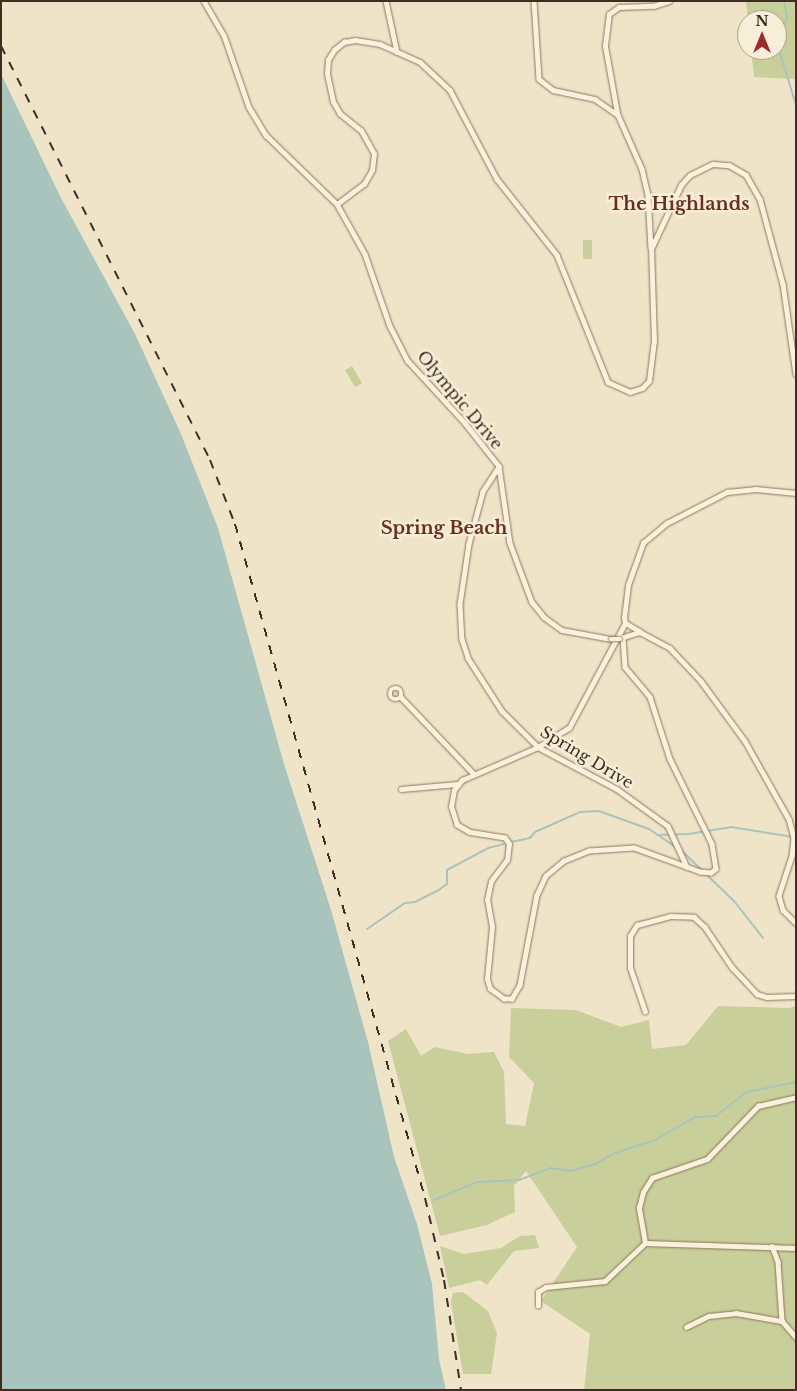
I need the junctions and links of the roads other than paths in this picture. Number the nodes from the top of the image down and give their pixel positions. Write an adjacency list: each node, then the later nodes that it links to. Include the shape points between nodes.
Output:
1 (204, 1): 7 (street, Olympic Drive, via 224,35 249,107 266,135)
2 (386, 1): 5 (street)
3 (534, 1): 6 (street, via 540,79 553,90 595,99)
4 (669, 1): 6 (street, via 654,6 619,7 609,14 605,46)
5 (397, 52): 7 (street, via 380,44 355,40 334,50 328,60 327,74 334,102 340,114 361,131 374,154 372,170 364,184); 8 (street, via 420,62 450,90 496,179 557,255 608,382 630,392 642,388 649,381 654,342)
6 (618, 115): 8 (street, via 642,169 648,196)
7 (337, 204): 10 (street, Olympic Drive, via 365,254 390,326 408,361)
8 (652, 249): 9 (street, via 681,185 690,175 713,164 729,165 746,175 760,199 784,284)
9 (796, 374)
10 (499, 466): 14 (street, Olympic Drive, bridge, via 510,543 532,602 544,617 562,630); 16 (street, Spring Drive, via 483,492 469,544 460,604 462,638 468,658 483,685 502,711)
11 (796, 493): 12 (street, via 756,489 727,492 668,523 643,543 628,585)
12 (625, 623): 13 (street); 16 (street, via 569,728)
13 (640, 632): 14 (street, Olympic Drive); 21 (street, via 670,648 701,681 745,741 789,819 794,838 792,856 779,896 783,910)
14 (621, 638): 20 (street, via 625,667 650,697 670,759 712,844 714,872 700,872)
15 (401, 697): 17 (street)
16 (538, 747): 17 (street); 20 (street, Spring Drive, via 617,789 648,810 668,826)
17 (474, 774): 18 (street)
18 (457, 784): 19 (street); 20 (street, via 451,807 457,826 470,832 505,838 511,850 491,881 487,895 492,927 487,979 490,989 504,999 512,999 520,985 537,895 546,876 564,861 589,851 634,848)
19 (401, 789)
20 (687, 866)
21 (796, 923)
22 (796, 996): 23 (street, via 757,994 694,917 670,916 637,925 630,936 630,968)
23 (645, 1012)
24 (796, 1097): 25 (street, via 758,1106 707,1159 652,1178 643,1192 639,1208)
25 (645, 1243): 26 (street); 28 (street, via 605,1281 546,1287 538,1292)
26 (772, 1246): 27 (street); 29 (street, via 778,1262 778,1307)
27 (796, 1248)
28 (538, 1306)
29 (782, 1321): 30 (street, via 725,1313 709,1316); 31 (street)
30 (686, 1327)
31 (796, 1337)

